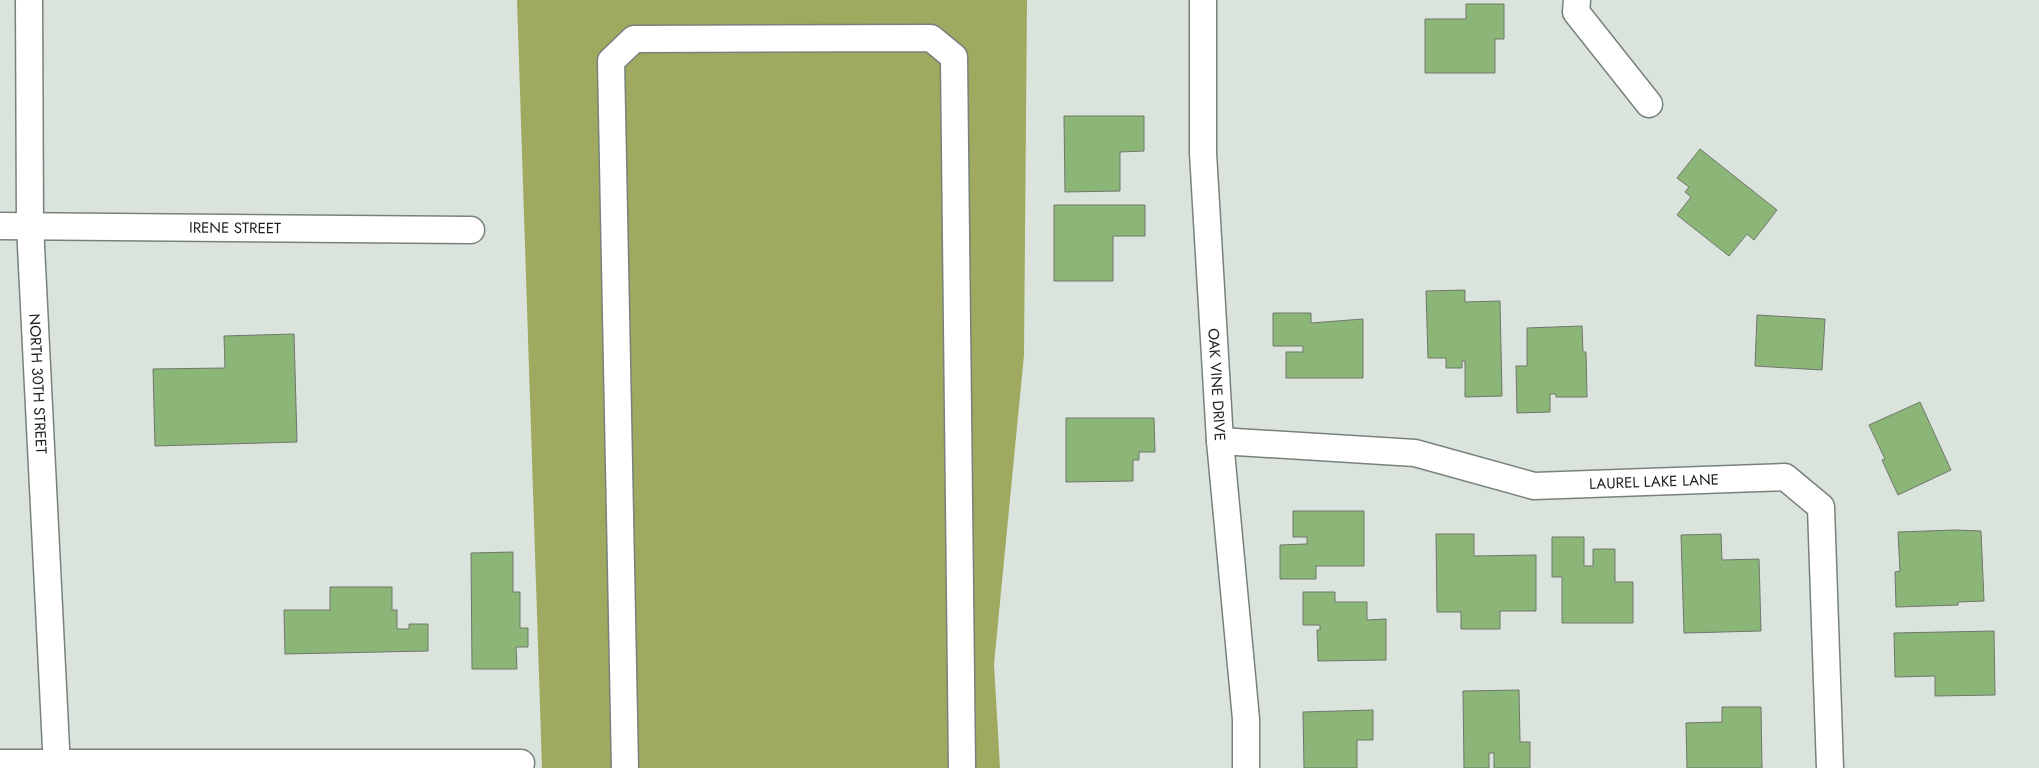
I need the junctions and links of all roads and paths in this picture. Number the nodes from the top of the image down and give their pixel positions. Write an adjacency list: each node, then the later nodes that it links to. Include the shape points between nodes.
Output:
1 (29, 0): 6 (street, NORTH 30TH STREET)
2 (1203, 0): 8 (street, OAK VINE DRIVE, via 1204,153)
3 (1577, 0): 4 (street, via 1576,12)
4 (1649, 104)
5 (0, 226): 6 (street, IRENE STREET)
6 (30, 226): 7 (street, IRENE STREET); 11 (street, NORTH 30TH STREET)
7 (471, 230)
8 (1220, 441): 14 (street, OAK VINE DRIVE, via 1246,719); 15 (street, LAUREL LAKE LANE, via 1415,453 1534,486 1785,477 1821,507)
9 (0, 763): 11 (street)
10 (522, 763): 11 (street)
11 (57, 766)
12 (625, 768): 13 (street, via 612,62 634,39 931,38 954,57)
13 (962, 768)
14 (1246, 768)
15 (1830, 768)

